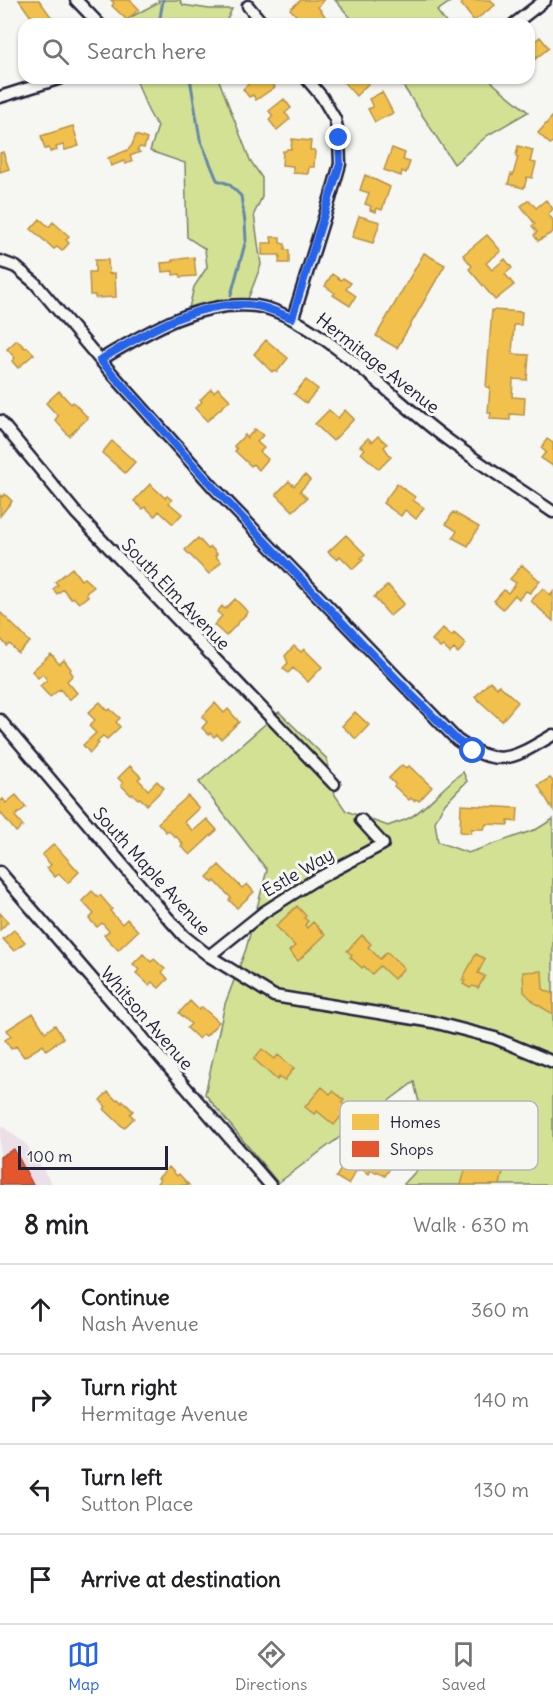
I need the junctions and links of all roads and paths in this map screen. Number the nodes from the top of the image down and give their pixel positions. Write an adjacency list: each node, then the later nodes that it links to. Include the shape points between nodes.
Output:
1 (76, 0): 4 (street)
2 (545, 0): 6 (street)
3 (248, 6): 5 (street)
4 (93, 18)
5 (258, 18)
6 (521, 18)
7 (42, 84): 9 (street)
8 (311, 84): 11 (street, via 335,119 340,164)
9 (0, 97)
10 (0, 261): 12 (street, via 16,267 35,283)
11 (292, 318): 12 (street, Hermitage Avenue, via 258,306 227,306 194,313 149,331); 14 (street, Hermitage Avenue, via 366,370 447,439)
12 (100, 360): 16 (street, via 214,488 457,740 490,758 521,753)
13 (0, 421): 17 (street, South Elm Avenue, via 76,513)
14 (553, 512)
15 (0, 720): 20 (street, South Maple Avenue, via 167,917)
16 (553, 735)
17 (334, 784)
18 (361, 820): 20 (street, Estle Way, via 383,844 264,912)
19 (0, 872): 22 (street, Whitson Avenue)
20 (209, 956): 21 (street, South Maple Avenue, via 274,996 433,1022 495,1038)
21 (553, 1062)
22 (270, 1185)

